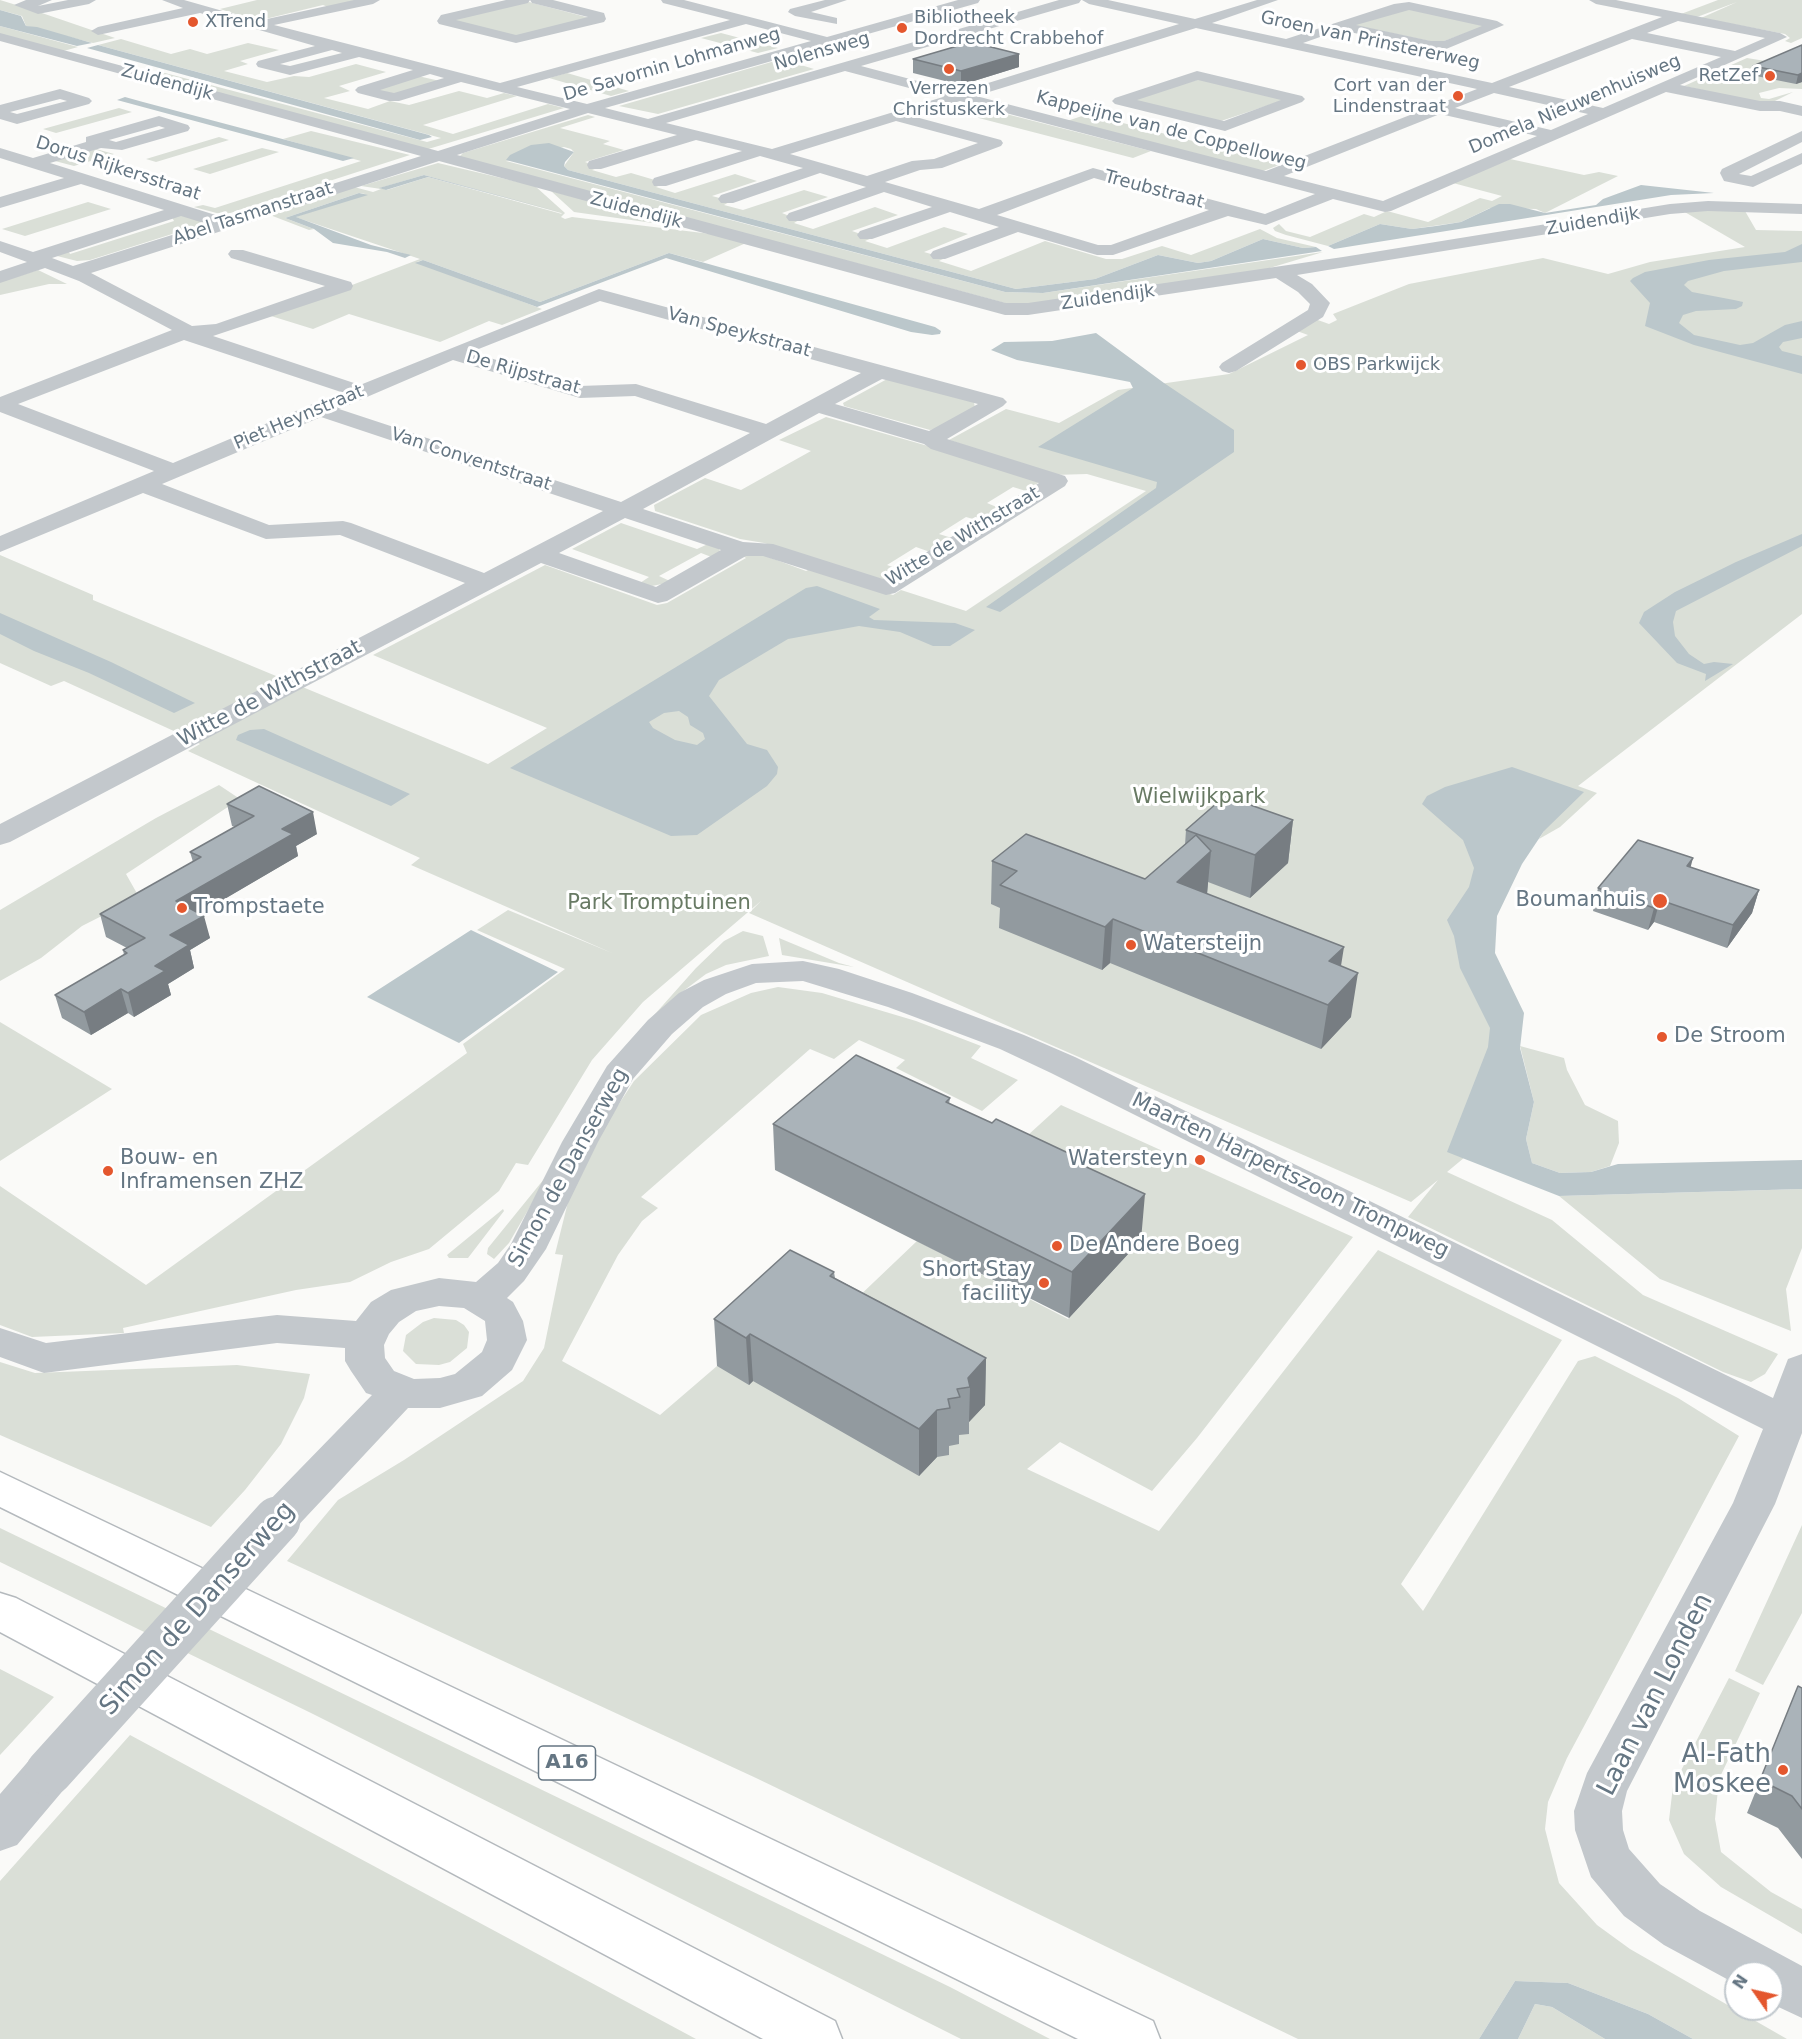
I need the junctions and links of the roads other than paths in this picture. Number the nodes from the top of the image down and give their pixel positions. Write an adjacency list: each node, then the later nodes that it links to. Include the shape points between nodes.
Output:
1 (45, 0): 2 (street, via 21,5 39,10)
2 (89, 0)
3 (169, 0): 17 (street)
4 (373, 0): 23 (street)
5 (523, 0): 6 (street, via 444,21 516,39 599,19)
6 (537, 0)
7 (668, 0): 21 (street)
8 (840, 0): 25 (street, via 795,12)
9 (938, 0): 19 (street, via 903,9)
10 (973, 0): 19 (street, De Savornin Lohmanweg)
11 (1074, 0): 33 (street, Nolensweg)
12 (1089, 0): 22 (street, Groen van Prinstererweg)
13 (1270, 0): 22 (street)
14 (1596, 0): 18 (street)
15 (1670, 0): 18 (street)
16 (231, 2): 17 (street)
17 (199, 9): 23 (street); 26 (street)
18 (1646, 10): 20 (street)
19 (922, 14): 25 (street, De Savornin Lohmanweg)
20 (1678, 16): 27 (street); 34 (street, Domela Nieuwenhuisweg, via 1780,37)
21 (747, 20): 29 (street); 38 (street)
22 (1196, 23): 30 (street, Groen van Prinstererweg); 41 (street)
23 (256, 25): 31 (street)
24 (1339, 26): 24 (street, via 1446,45 1497,25 1399,6); 30 (street)
25 (866, 30): 29 (street, De Savornin Lohmanweg)
26 (98, 31)
27 (1630, 34): 34 (street); 40 (street)
28 (0, 37): 60 (street, Zuidendijk)
29 (828, 41): 33 (street); 46 (street, De Savornin Lohmanweg)
30 (1287, 44): 40 (street, Groen van Prinstererweg)
31 (332, 46): 32 (street); 32 (street, via 263,64 290,71)
32 (359, 52): 36 (street)
33 (884, 55): 35 (street, Nolensweg)
34 (1738, 56): 39 (street, Domela Nieuwenhuisweg)
35 (843, 66): 41 (street, Kappeijne van de Coppelloweg); 53 (street, Nolensweg)
36 (429, 70): 37 (street); 37 (street, via 363,90 394,98)
37 (461, 78): 38 (street)
38 (501, 86): 42 (street)
39 (1666, 87): 44 (street); 49 (street, Domela Nieuwenhuisweg)
40 (1494, 88): 47 (street); 49 (street, Groen van Prinstererweg)
41 (959, 97): 50 (street); 52 (street, Kappeijne van de Coppelloweg)
42 (552, 98): 45 (street); 46 (street)
43 (1120, 101): 43 (street, via 1225,126 1297,99 1197,75); 52 (street)
44 (1760, 106): 48 (street); 51 (street, via 1767,112)
45 (522, 108)
46 (589, 108): 53 (street); 60 (street, De Savornin Lohmanweg)
47 (1442, 110): 55 (street); 65 (street)
48 (1802, 111)
49 (1606, 113): 55 (street, Domela Nieuwenhuisweg)
50 (895, 116): 59 (street); 68 (street, via 995,143 936,164 918,165)
51 (1802, 120)
52 (1057, 122): 65 (street, Kappeijne van de Coppelloweg)
53 (651, 123): 54 (street)
54 (698, 135): 59 (street); 63 (street)
55 (1554, 135): 73 (street, Domela Nieuwenhuisweg)
56 (1802, 136): 61 (street, via 1728,173 1730,177 1754,182)
57 (101, 143): 62 (street)
58 (0, 153): 62 (street, Dorus Rijkersstraat)
59 (766, 153): 64 (street); 67 (street)
60 (432, 156): 79 (street, Abel Tasmanstraat); 87 (street, Zuidendijk, via 1005,309 1028,309)
61 (1802, 158)
62 (33, 163): 66 (street, Dorus Rijkersstraat)
63 (596, 165)
64 (820, 168): 68 (street); 70 (street)
65 (1268, 176): 69 (street, Kappeijne van de Coppelloweg)
66 (83, 178): 71 (street); 75 (street, Dorus Rijkersstraat)
67 (660, 182)
68 (875, 184): 72 (street); 78 (street)
69 (1332, 193): 73 (street, Kappeijne van de Coppelloweg); 76 (street, Treubstraat, via 1266,220)
70 (727, 199)
71 (0, 203)
72 (951, 206): 77 (street); 81 (street)
73 (1385, 207)
74 (1802, 209): 87 (street, Zuidendijk, via 1671,209)
75 (181, 210): 79 (street, Dorus Rijkersstraat); 85 (street, Abel Tasmanstraat)
76 (1227, 210): 77 (street, Treubstraat, via 1093,173); 80 (street, via 1113,250 1097,250)
77 (980, 215): 80 (street)
78 (795, 217)
79 (224, 223): 86 (street, Abel Tasmanstraat)
80 (1018, 226): 84 (street)
81 (866, 235)
82 (0, 246): 85 (street)
83 (237, 254): 90 (street, via 344,286 219,330)
84 (939, 255)
85 (39, 260): 86 (street); 88 (street, Abel Tasmanstraat)
86 (74, 272): 90 (street, via 183,328)
87 (1280, 272): 92 (street, via 1320,303 1316,314)
88 (0, 277)
89 (599, 295): 91 (street, Piet Heynstraat); 93 (street, Van Speykstraat)
90 (183, 333): 94 (street); 95 (street)
91 (452, 353): 94 (street, Piet Heynstraat); 98 (street, De Rijpstraat, via 580,392 636,390)
92 (1229, 367)
93 (879, 372): 96 (street, Witte de Withstraat); 99 (street, via 996,402)
94 (361, 392): 97 (street, Piet Heynstraat)
95 (0, 405): 100 (street)
96 (818, 406): 98 (street, Witte de Withstraat); 99 (street, Witte de Withstraat)
97 (319, 409): 100 (street, Piet Heynstraat); 102 (street, Van Conventstraat)
98 (769, 432): 102 (street, Witte de Withstraat)
99 (932, 439): 104 (street, Witte de Withstraat, via 1057,481 886,588 765,549)
100 (174, 471): 101 (street, Piet Heynstraat)
101 (141, 484): 103 (street, Piet Heynstraat); 106 (street, via 266,532 343,528)
102 (623, 510): 104 (street, Witte de Withstraat); 105 (street, Witte de Withstraat)
103 (0, 545)
104 (741, 549): 105 (street, via 658,596)
105 (540, 554): 106 (street, Witte de Withstraat)
106 (485, 582): 107 (street, Witte de Withstraat)
107 (0, 836)
108 (778, 971): 109 (street, Simon de Danserweg, via 752,974 715,987 691,1000 660,1028 619,1074 527,1249 511,1272); 114 (street, Maarten Harpertszoon Trompweg, via 803,971 850,983 1012,1042)
109 (482, 1299): 110 (street, via 451,1291 416,1296 385,1312); 113 (street, via 499,1312 507,1330 503,1350 490,1369 454,1390 426,1395)
110 (366, 1336): 111 (street, via 277,1329 44,1358); 113 (street, via 364,1353 368,1369 380,1382)
111 (0, 1342)
112 (1802, 1369): 114 (street, Laan van Londen)
113 (399, 1392): 117 (street, Simon de Danserweg, bridge, via 277,1520)
114 (1786, 1422): 118 (street, Laan van Londen, via 1754,1504 1604,1788 1598,1811 1608,1861 1642,1900 1682,1928)
115 (0, 1488): 122 (highway, A16)
116 (0, 1611): 121 (highway)
117 (0, 1829)
118 (1743, 1961)
119 (1784, 1983): 120 (street)
120 (1802, 1993)
121 (816, 2039)
122 (1134, 2039)

